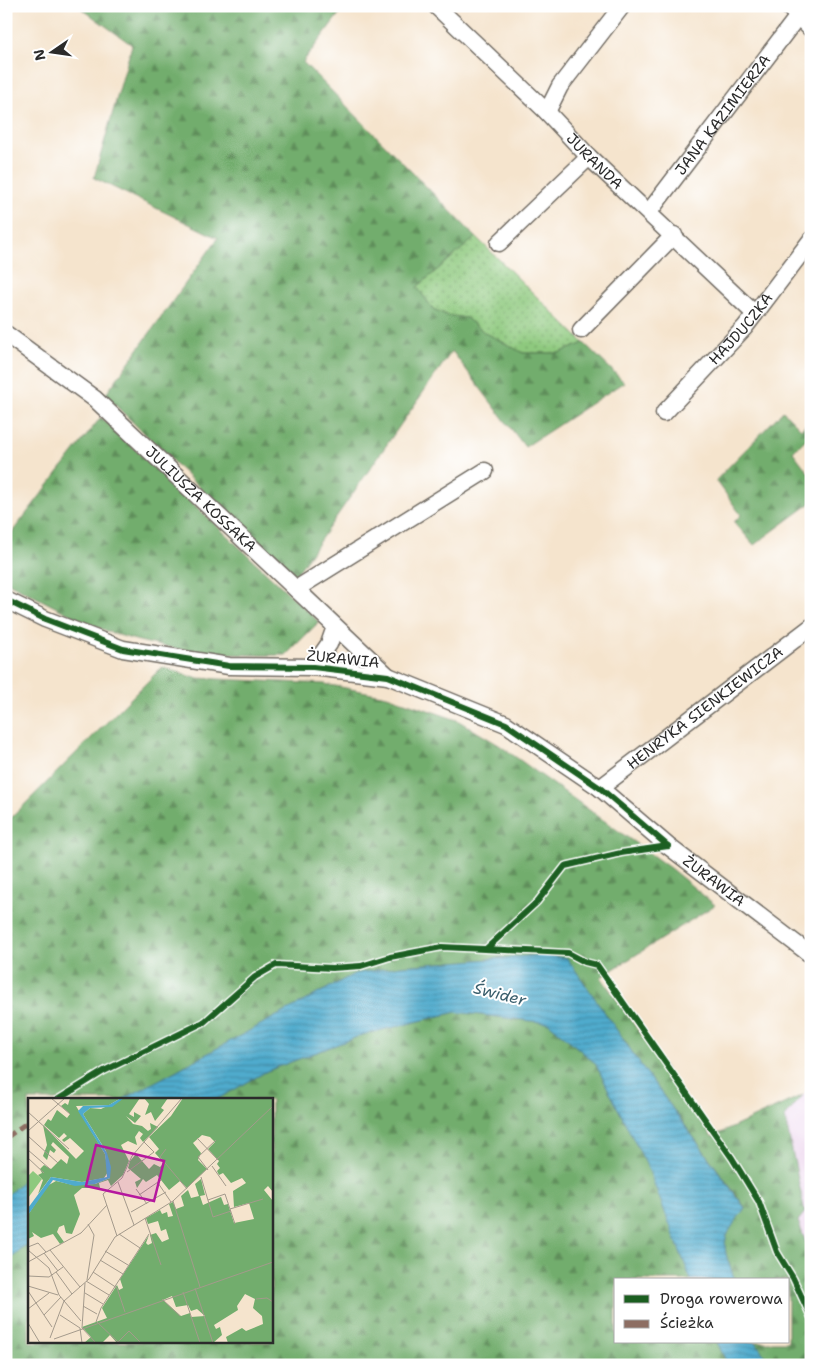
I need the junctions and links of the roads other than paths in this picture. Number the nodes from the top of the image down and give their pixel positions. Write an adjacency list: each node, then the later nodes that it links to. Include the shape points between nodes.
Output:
1 (622, 6): 5 (street, via 560,86)
2 (439, 7): 5 (street, JURANDA)
3 (793, 11): 4 (street); 7 (street, JANA KAZIMIERZA)
4 (811, 28)
5 (547, 112): 6 (street, JURANDA)
6 (589, 157): 7 (street, JURANDA); 10 (street)
7 (649, 212): 8 (street, JURANDA)
8 (674, 235): 11 (street, JURANDA); 12 (street)
9 (811, 240): 11 (street, HAJDUCZKA)
10 (499, 243)
11 (755, 314): 14 (street, HAJDUCZKA)
12 (581, 330)
13 (6, 334): 16 (street, JULIUSZA KOSSAKA, via 95,399)
14 (664, 413)
15 (485, 471): 16 (street)
16 (296, 589): 18 (street, JULIUSZA KOSSAKA)
17 (6, 600): 20 (street, ŻURAWIA, via 123,649 229,666)
18 (335, 627): 20 (street, via 329,644); 21 (street, JULIUSZA KOSSAKA)
19 (811, 627): 22 (street, HENRYKA SIENKIEWICZA)
20 (313, 667): 21 (street, ŻURAWIA)
21 (388, 676): 22 (street, ŻURAWIA, via 506,724)
22 (600, 788): 23 (street, ŻURAWIA, via 668,846)
23 (811, 955)

